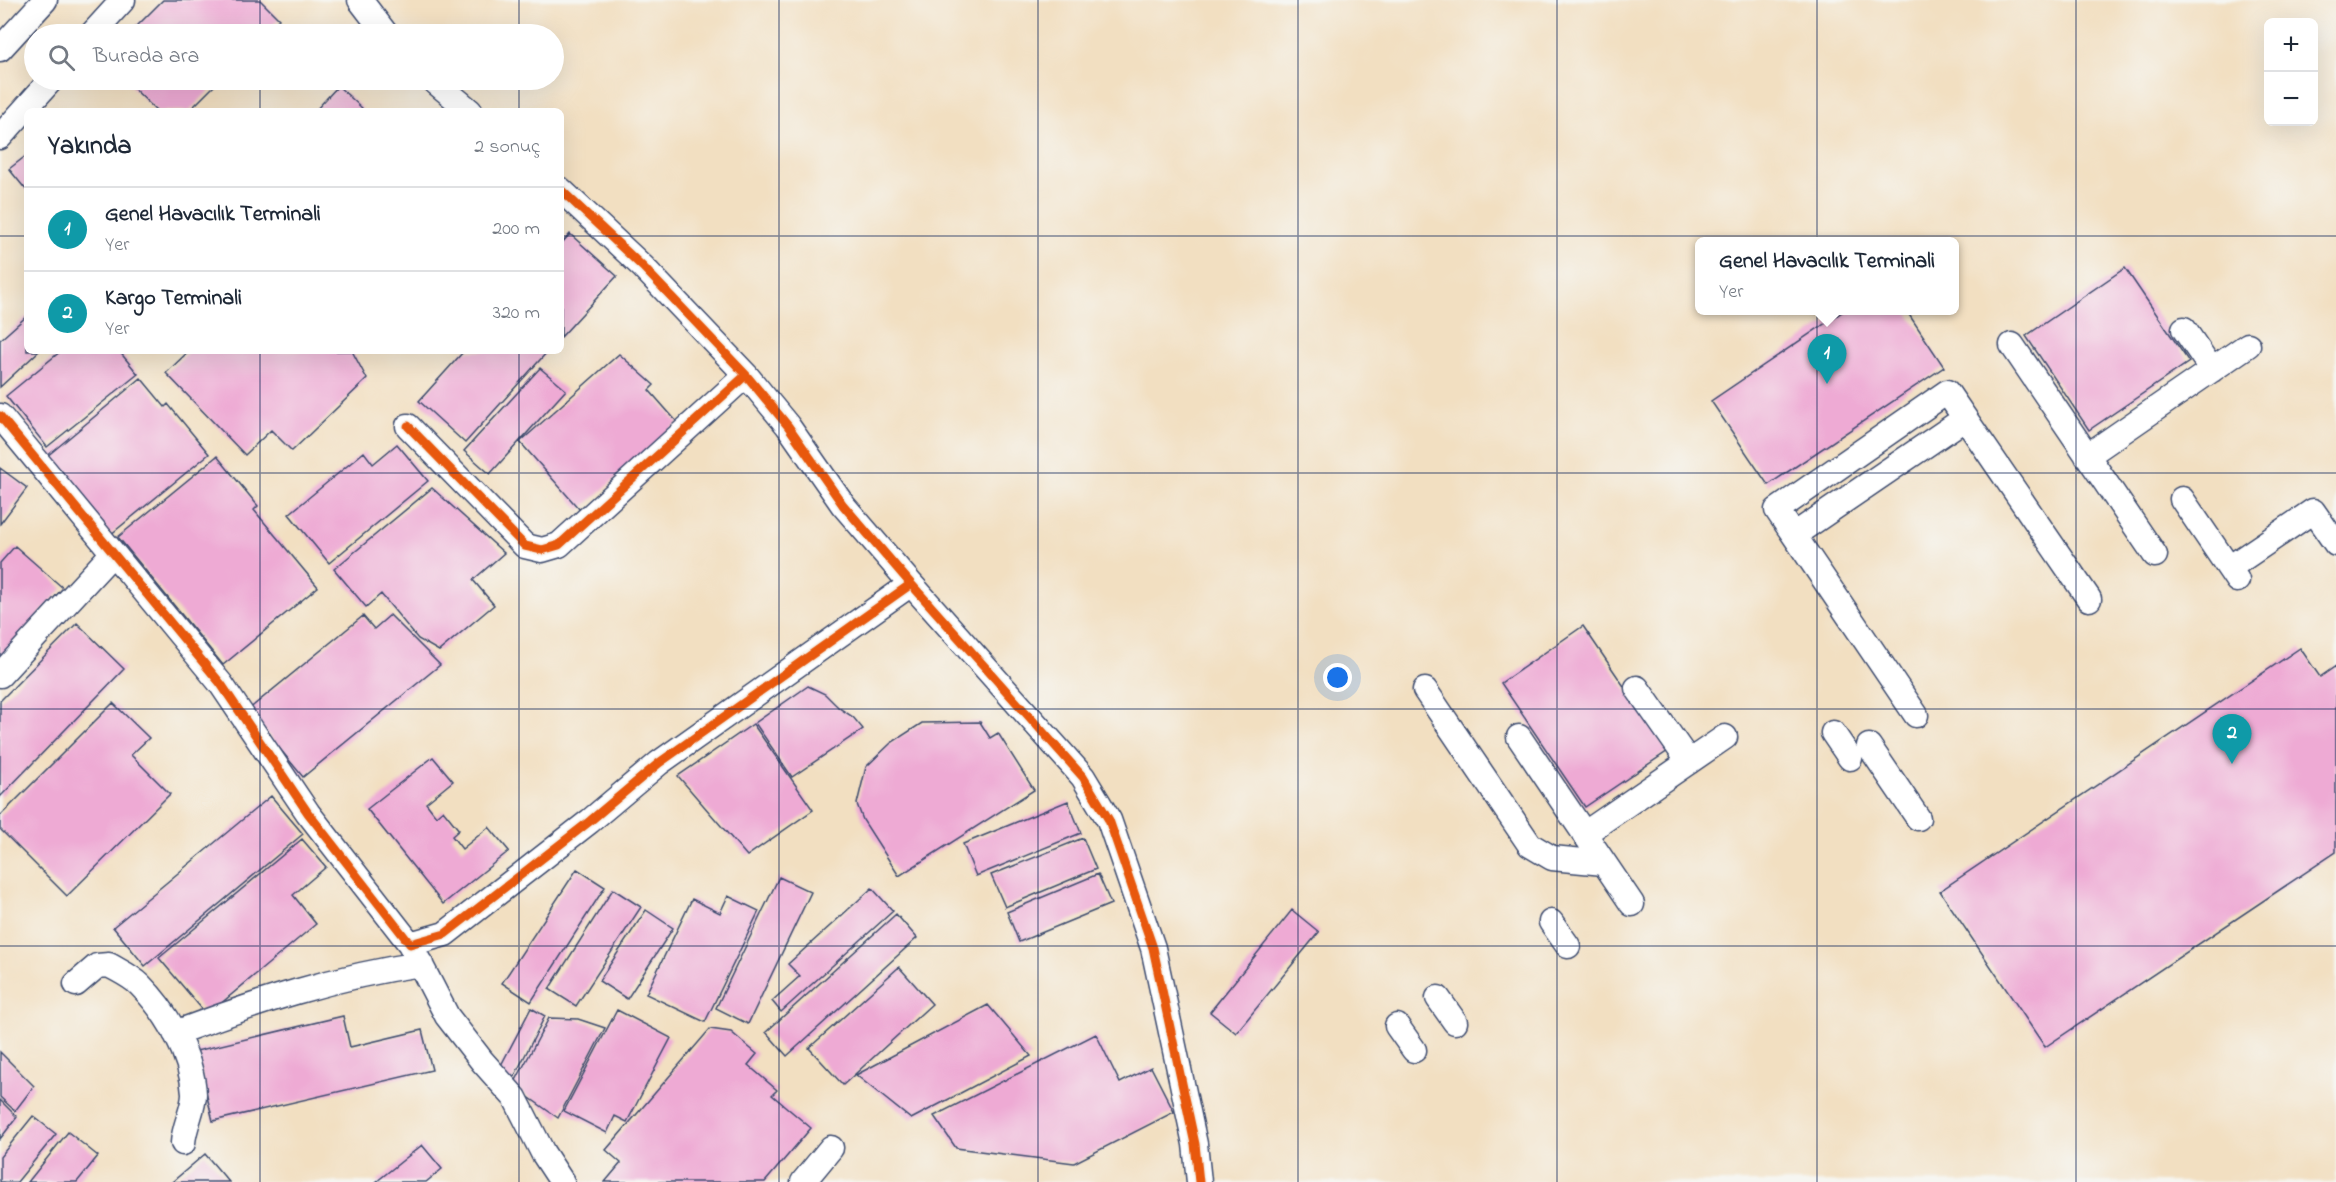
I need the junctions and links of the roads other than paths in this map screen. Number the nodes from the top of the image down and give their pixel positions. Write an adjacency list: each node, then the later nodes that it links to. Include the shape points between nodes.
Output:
1 (45, 0): 6 (street)
2 (123, 0): 4 (street)
3 (360, 0): 5 (street)
4 (101, 24)
5 (378, 24)
6 (0, 49)
7 (42, 90): 9 (street)
8 (445, 90): 10 (street)
9 (26, 108)
10 (466, 108)
11 (24, 110): 12 (street)
12 (0, 137)
13 (564, 193): 18 (street, via 643,267)
14 (2184, 329): 17 (street)
15 (2012, 345): 22 (street)
16 (2248, 345): 17 (street)
17 (2212, 370): 22 (street)
18 (746, 375): 21 (street, via 559,545 542,550 525,546); 28 (street, via 788,426 843,505)
19 (0, 416): 26 (street)
20 (1964, 418): 24 (street); 24 (street, via 1947,393 1777,510); 29 (street)
21 (408, 426)
22 (2087, 456): 27 (street)
23 (2182, 499): 25 (street, via 2233,574 2313,512)
24 (1794, 535): 33 (street)
25 (2336, 544)
26 (112, 554): 30 (street); 44 (street, via 221,684 308,813)
27 (2155, 555)
28 (911, 584): 44 (street, via 659,763 590,821); 55 (street, via 1083,777 1109,820 1152,948 1195,1144)
29 (2089, 599)
30 (0, 675)
31 (1637, 688): 37 (street)
32 (1425, 690): 40 (street, via 1530,845 1552,858)
33 (1916, 715)
34 (1833, 733): 38 (street, via 1860,752)
35 (1519, 737): 39 (street)
36 (1725, 737): 37 (street)
37 (1689, 762): 39 (street)
38 (1918, 818)
39 (1584, 834): 40 (street)
40 (1604, 863): 41 (street)
41 (1632, 904)
42 (1551, 922): 43 (street)
43 (1568, 946)
44 (415, 954): 49 (street, via 392,968 262,1001); 53 (street, via 447,1016 515,1098)
45 (76, 984): 49 (street, via 97,966 109,965 139,984)
46 (1438, 998): 47 (street)
47 (1455, 1022)
48 (1397, 1026): 50 (street)
49 (175, 1033): 51 (street, via 194,1093)
50 (1414, 1050)
51 (183, 1143)
52 (831, 1148): 54 (street)
53 (562, 1182)
54 (803, 1182)
55 (1198, 1182)

